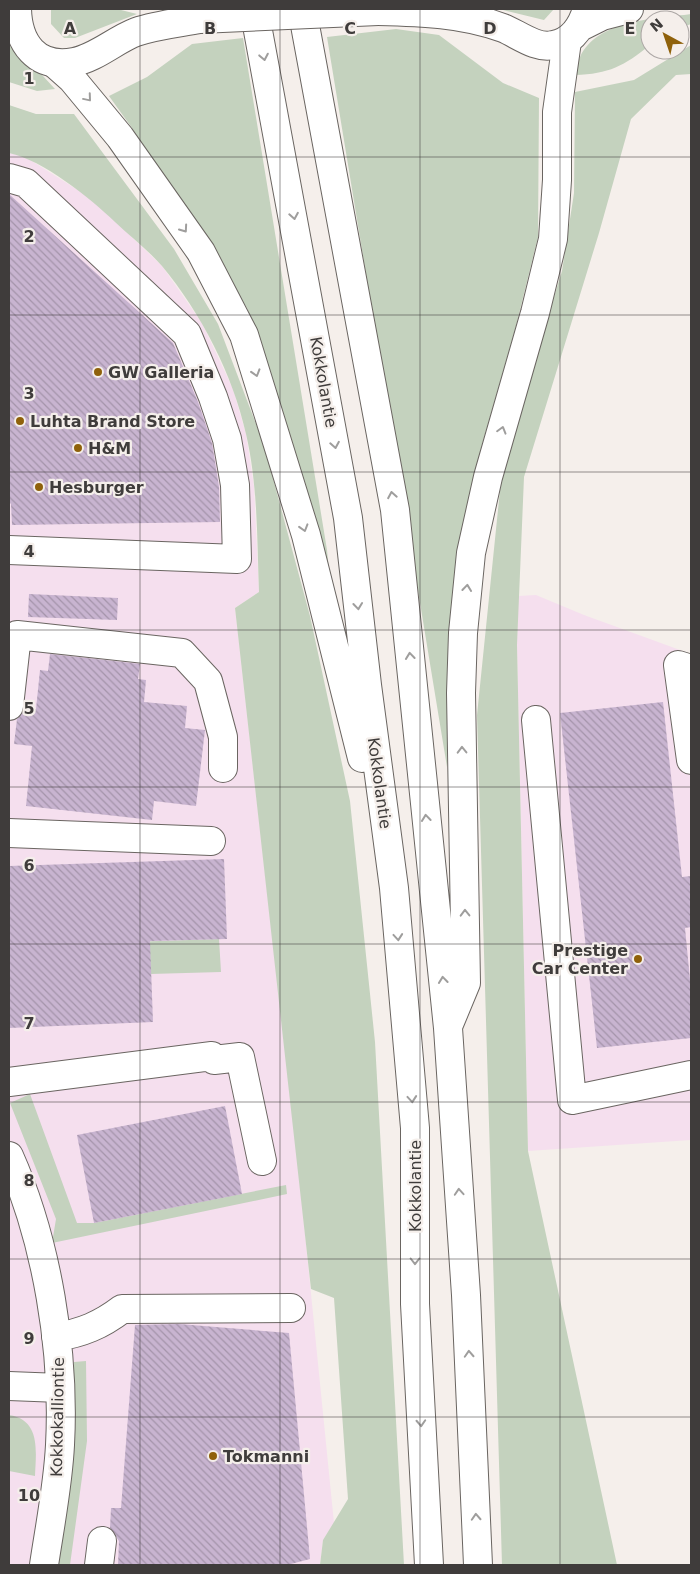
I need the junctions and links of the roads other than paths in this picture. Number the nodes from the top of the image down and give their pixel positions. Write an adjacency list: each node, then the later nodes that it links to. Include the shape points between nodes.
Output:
1 (17, 9): 6 (main road)
2 (254, 9): 17 (main road, Kokkolantie, one-way to 17, via 348,518)
3 (302, 9): 18 (main road, one-way to 3, via 395,510)
4 (629, 9): 5 (main road)
5 (579, 25): 7 (main road, bridge, via 552,46 484,22 438,12 378,11 200,19 158,26 116,41 75,62); 18 (main road, one-way to 5, via 466,984 461,693 471,553 488,477 533,323 552,239 557,180 557,112)
6 (15, 37): 7 (main road, via 31,51)
7 (54, 62): 17 (main road, one-way to 17, via 83,91 126,144 201,252 244,335 306,535)
8 (9, 178): 9 (main road, via 26,183 187,334 227,439 235,485 237,559)
9 (9, 550)
10 (691, 669): 13 (main road, via 678,664)
11 (9, 706): 14 (main road, via 17,635 182,653 208,681 223,737)
12 (536, 720): 19 (main road, via 572,1100)
13 (691, 760)
14 (223, 768)
15 (9, 833): 16 (main road)
16 (212, 841)
17 (394, 888): 28 (main road, Kokkolantie, one-way to 28, via 415,1128 415,1304)
18 (448, 1028): 29 (main road, one-way to 18, via 466,1295)
19 (691, 1075)
20 (9, 1082): 22 (main road, via 212,1056 214,1060 240,1057)
21 (9, 1156): 24 (main road, Kokkokalliontie, via 21,1183 50,1292)
22 (262, 1161)
23 (291, 1308): 24 (main road, via 122,1309 106,1322 80,1334)
24 (56, 1337): 26 (main road, Kokkokalliontie)
25 (9, 1386): 26 (main road)
26 (60, 1388): 27 (main road, Kokkokalliontie, via 60,1444)
27 (44, 1565)
28 (429, 1565)
29 (478, 1565)

